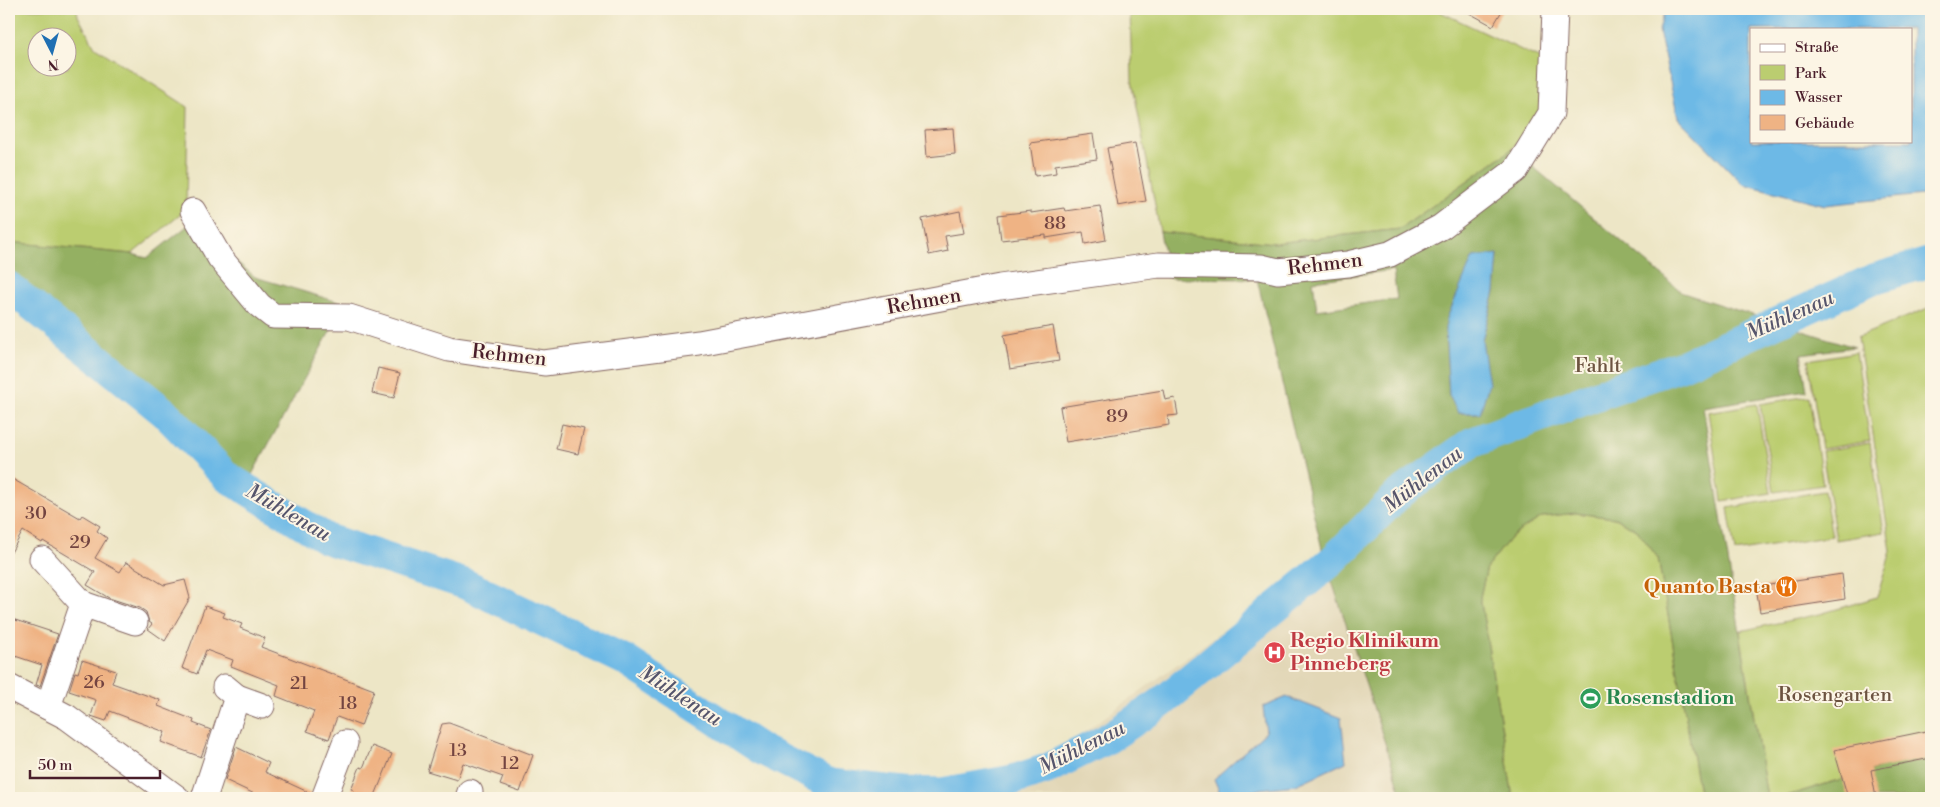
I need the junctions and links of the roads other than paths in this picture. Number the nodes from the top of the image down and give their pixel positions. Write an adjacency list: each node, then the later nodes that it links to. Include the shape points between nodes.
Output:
1 (1555, 9): 2 (street, Rehmen, via 1551,113 1516,170 1441,227 1390,254 1348,264 1278,271 1261,267 1159,265 1000,287 699,343 544,363 449,349 349,318 273,316 259,306 220,258)
2 (192, 211)
3 (42, 559): 4 (street)
4 (83, 604): 5 (street); 8 (street)
5 (135, 622)
6 (9, 687): 8 (street)
7 (262, 706): 11 (street, via 231,692)
8 (48, 707): 10 (street, via 67,717)
9 (345, 743): 12 (street)
10 (177, 798)
11 (204, 798)
12 (324, 798)

